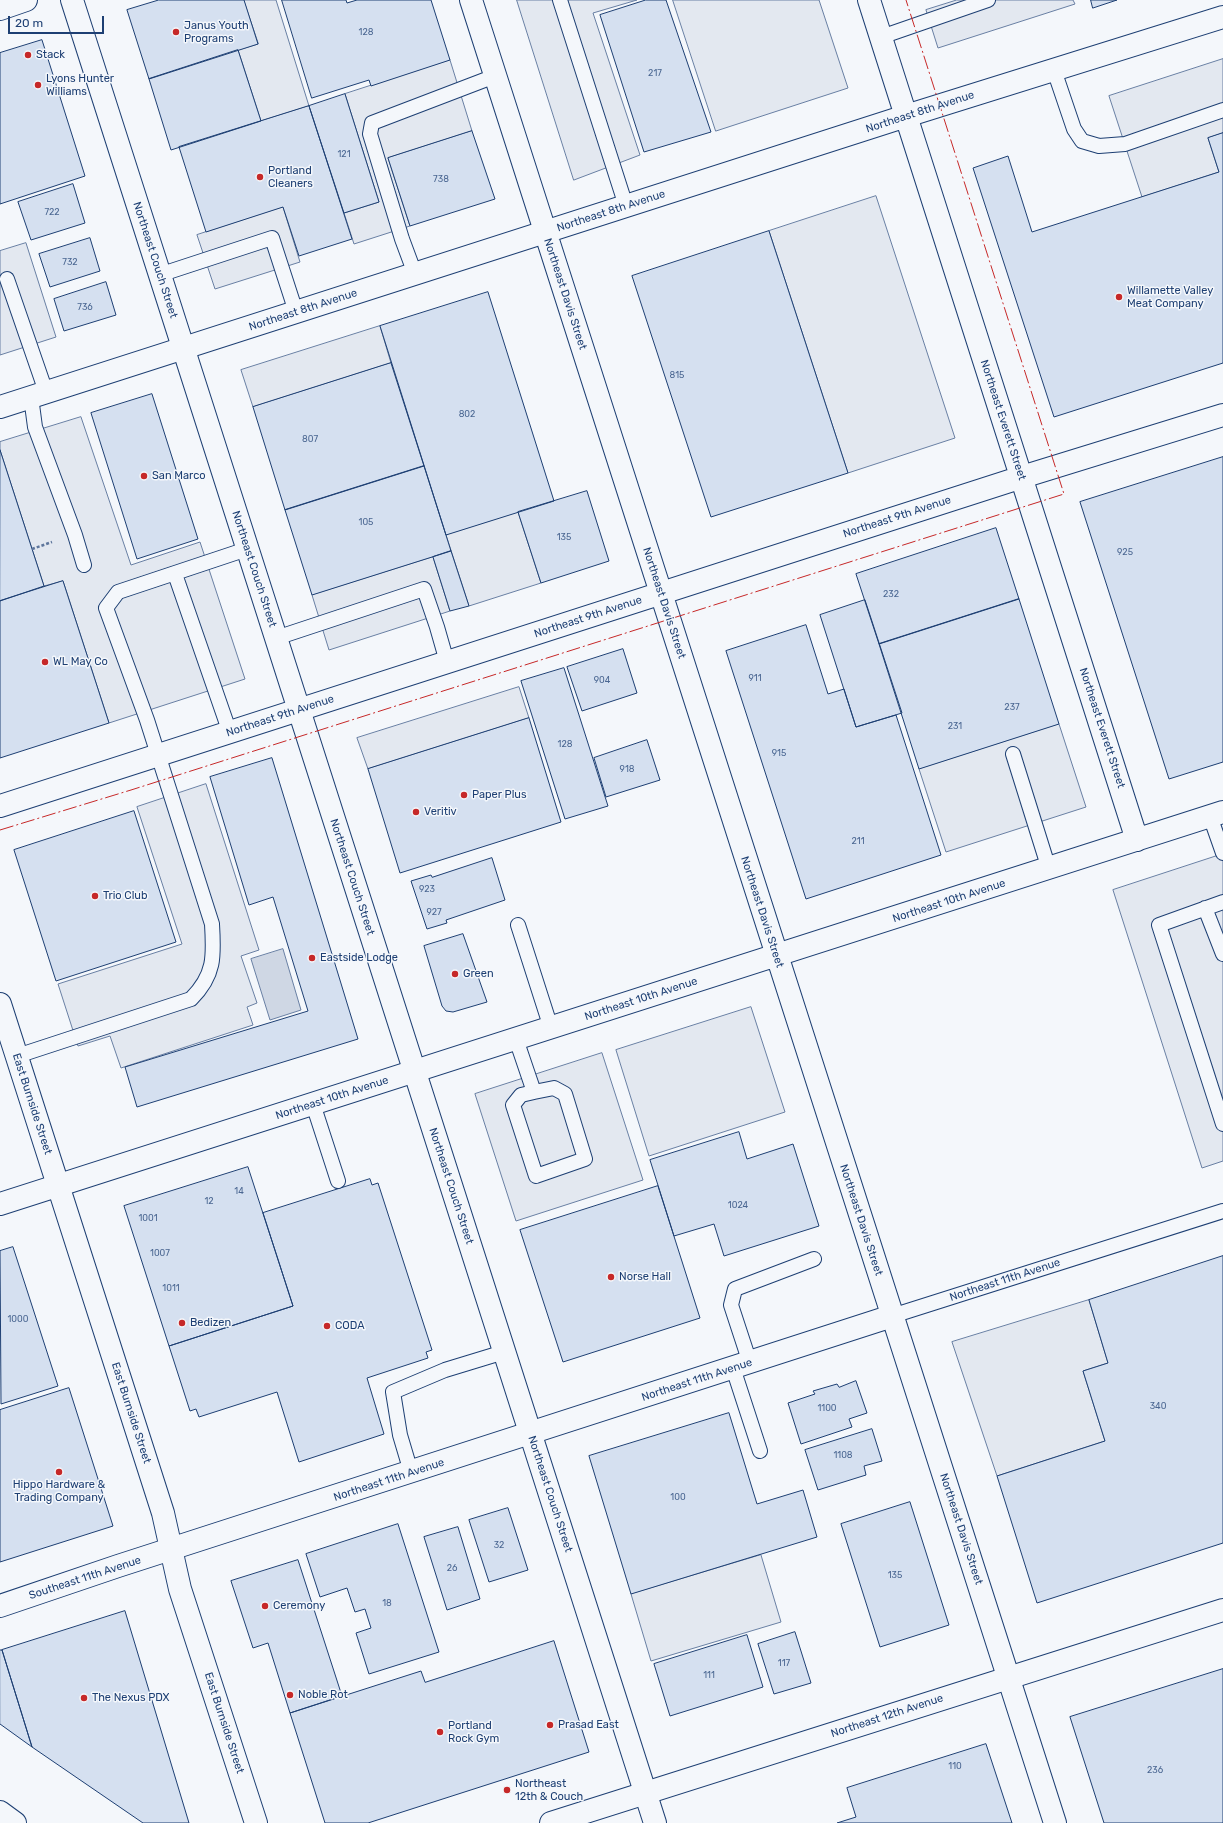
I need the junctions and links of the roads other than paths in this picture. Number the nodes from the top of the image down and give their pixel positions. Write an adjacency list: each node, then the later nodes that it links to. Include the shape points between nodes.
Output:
1 (26, 0): 7 (street)
2 (72, 0): 16 (street, Northeast Couch Street)
3 (471, 0): 11 (street, Northeast Davis Street)
4 (560, 0): 14 (lane)
5 (869, 0): 9 (street, Northeast Everett Street)
6 (988, 0): 9 (lane)
7 (0, 9)
8 (1223, 17): 10 (street, Northeast 8th Avenue)
9 (881, 37): 13 (street, Northeast Everett Street)
10 (1054, 70): 12 (lane, via 1074,129 1082,141 1099,146 1124,144); 13 (street, Northeast 8th Avenue)
11 (495, 76): 15 (street, Northeast Davis Street); 17 (lane, via 372,123 370,134)
12 (1223, 110)
13 (906, 116): 14 (street, Northeast 8th Avenue); 24 (street, Northeast Everett Street)
14 (626, 206): 15 (street, Northeast 8th Avenue)
15 (546, 232): 17 (street, Northeast 8th Avenue); 28 (street, Northeast Davis Street)
16 (159, 274): 19 (lane, via 272,238); 20 (street, Northeast Couch Street)
17 (415, 274): 19 (street, Northeast 8th Avenue)
18 (7, 279): 21 (lane)
19 (296, 312): 20 (street, Northeast 8th Avenue)
20 (183, 349): 21 (street, Northeast 8th Avenue); 25 (street, Northeast Couch Street)
21 (38, 395): 22 (street, Northeast 8th Avenue); 26 (lane, via 35,427)
22 (0, 407)
23 (1223, 415): 24 (street, Northeast 9th Avenue)
24 (1022, 477): 28 (street, Northeast 9th Avenue); 37 (street, Northeast Everett Street)
25 (247, 549): 27 (lane); 29 (street, Northeast Couch Street)
26 (84, 565)
27 (175, 574): 32 (lane); 34 (lane, via 118,592 106,608)
28 (661, 593): 30 (street, Northeast 9th Avenue); 44 (street, Northeast Davis Street)
29 (276, 638): 30 (lane, via 424,589); 31 (street, Northeast Couch Street)
30 (447, 662): 31 (street, Northeast 9th Avenue)
31 (299, 710): 32 (street, Northeast 9th Avenue); 50 (street, Northeast Couch Street)
32 (230, 733): 34 (street, Northeast 9th Avenue)
33 (1013, 754): 39 (lane)
34 (158, 756): 35 (street, Northeast 9th Avenue); 49 (lane, via 212,924 213,955 203,987 191,999)
35 (0, 806)
36 (1217, 814): 37 (street, Northeast 10th Avenue); 38 (lane)
37 (1137, 840): 39 (street, Northeast 10th Avenue)
38 (1223, 853)
39 (1049, 869): 44 (street, Northeast 10th Avenue)
40 (1223, 902): 41 (lane)
41 (1205, 908): 43 (lane); 53 (lane, via 1159,925)
42 (518, 925): 46 (lane)
43 (1223, 954)
44 (777, 956): 46 (street, Northeast 10th Avenue); 59 (street, Northeast Davis Street)
45 (0, 1004): 47 (street, East Burnside Street)
46 (552, 1028): 48 (street, Northeast 10th Avenue)
47 (4, 1029): 49 (street, East Burnside Street)
48 (516, 1039): 50 (street, Northeast 10th Avenue); 51 (lane)
49 (17, 1056): 55 (street, East Burnside Street)
50 (414, 1072): 52 (street, Northeast 10th Avenue); 60 (street, Northeast Couch Street)
51 (534, 1092): 51 (lane, via 521,1095 513,1106 536,1176 585,1159 565,1094 554,1088)
52 (314, 1104): 54 (lane); 55 (street, Northeast 10th Avenue)
53 (1223, 1124)
54 (338, 1181)
55 (58, 1186): 56 (street, Northeast 10th Avenue); 65 (street, East Burnside Street, via 163,1512)
56 (0, 1204)
57 (1223, 1211): 59 (lane, Northeast 11th Avenue)
58 (814, 1260): 61 (lane, via 735,1289 731,1305)
59 (892, 1316): 61 (street, Northeast 11th Avenue); 68 (street, Northeast Davis Street)
60 (504, 1352): 62 (street, Northeast Couch Street); 64 (lane, via 445,1370 393,1392 400,1436)
61 (742, 1366): 62 (street, Northeast 11th Avenue); 63 (lane)
62 (530, 1434): 64 (street, Northeast 11th Avenue); 69 (street, Northeast Couch Street)
63 (760, 1451)
64 (411, 1472): 65 (street, Northeast 11th Avenue)
65 (171, 1550): 66 (street, Southeast 11th Avenue); 72 (street, East Burnside Street, via 180,1589)
66 (0, 1606)
67 (1223, 1610): 68 (street, Northeast 12th Avenue)
68 (1009, 1678): 69 (street, Northeast 12th Avenue); 75 (street, Northeast Davis Street)
69 (645, 1792): 73 (street, Northeast 12th Avenue); 74 (street, Northeast Couch Street)
70 (0, 1812): 71 (street)
71 (15, 1823)
72 (256, 1823)
73 (551, 1823)
74 (655, 1823)
75 (1055, 1823)

